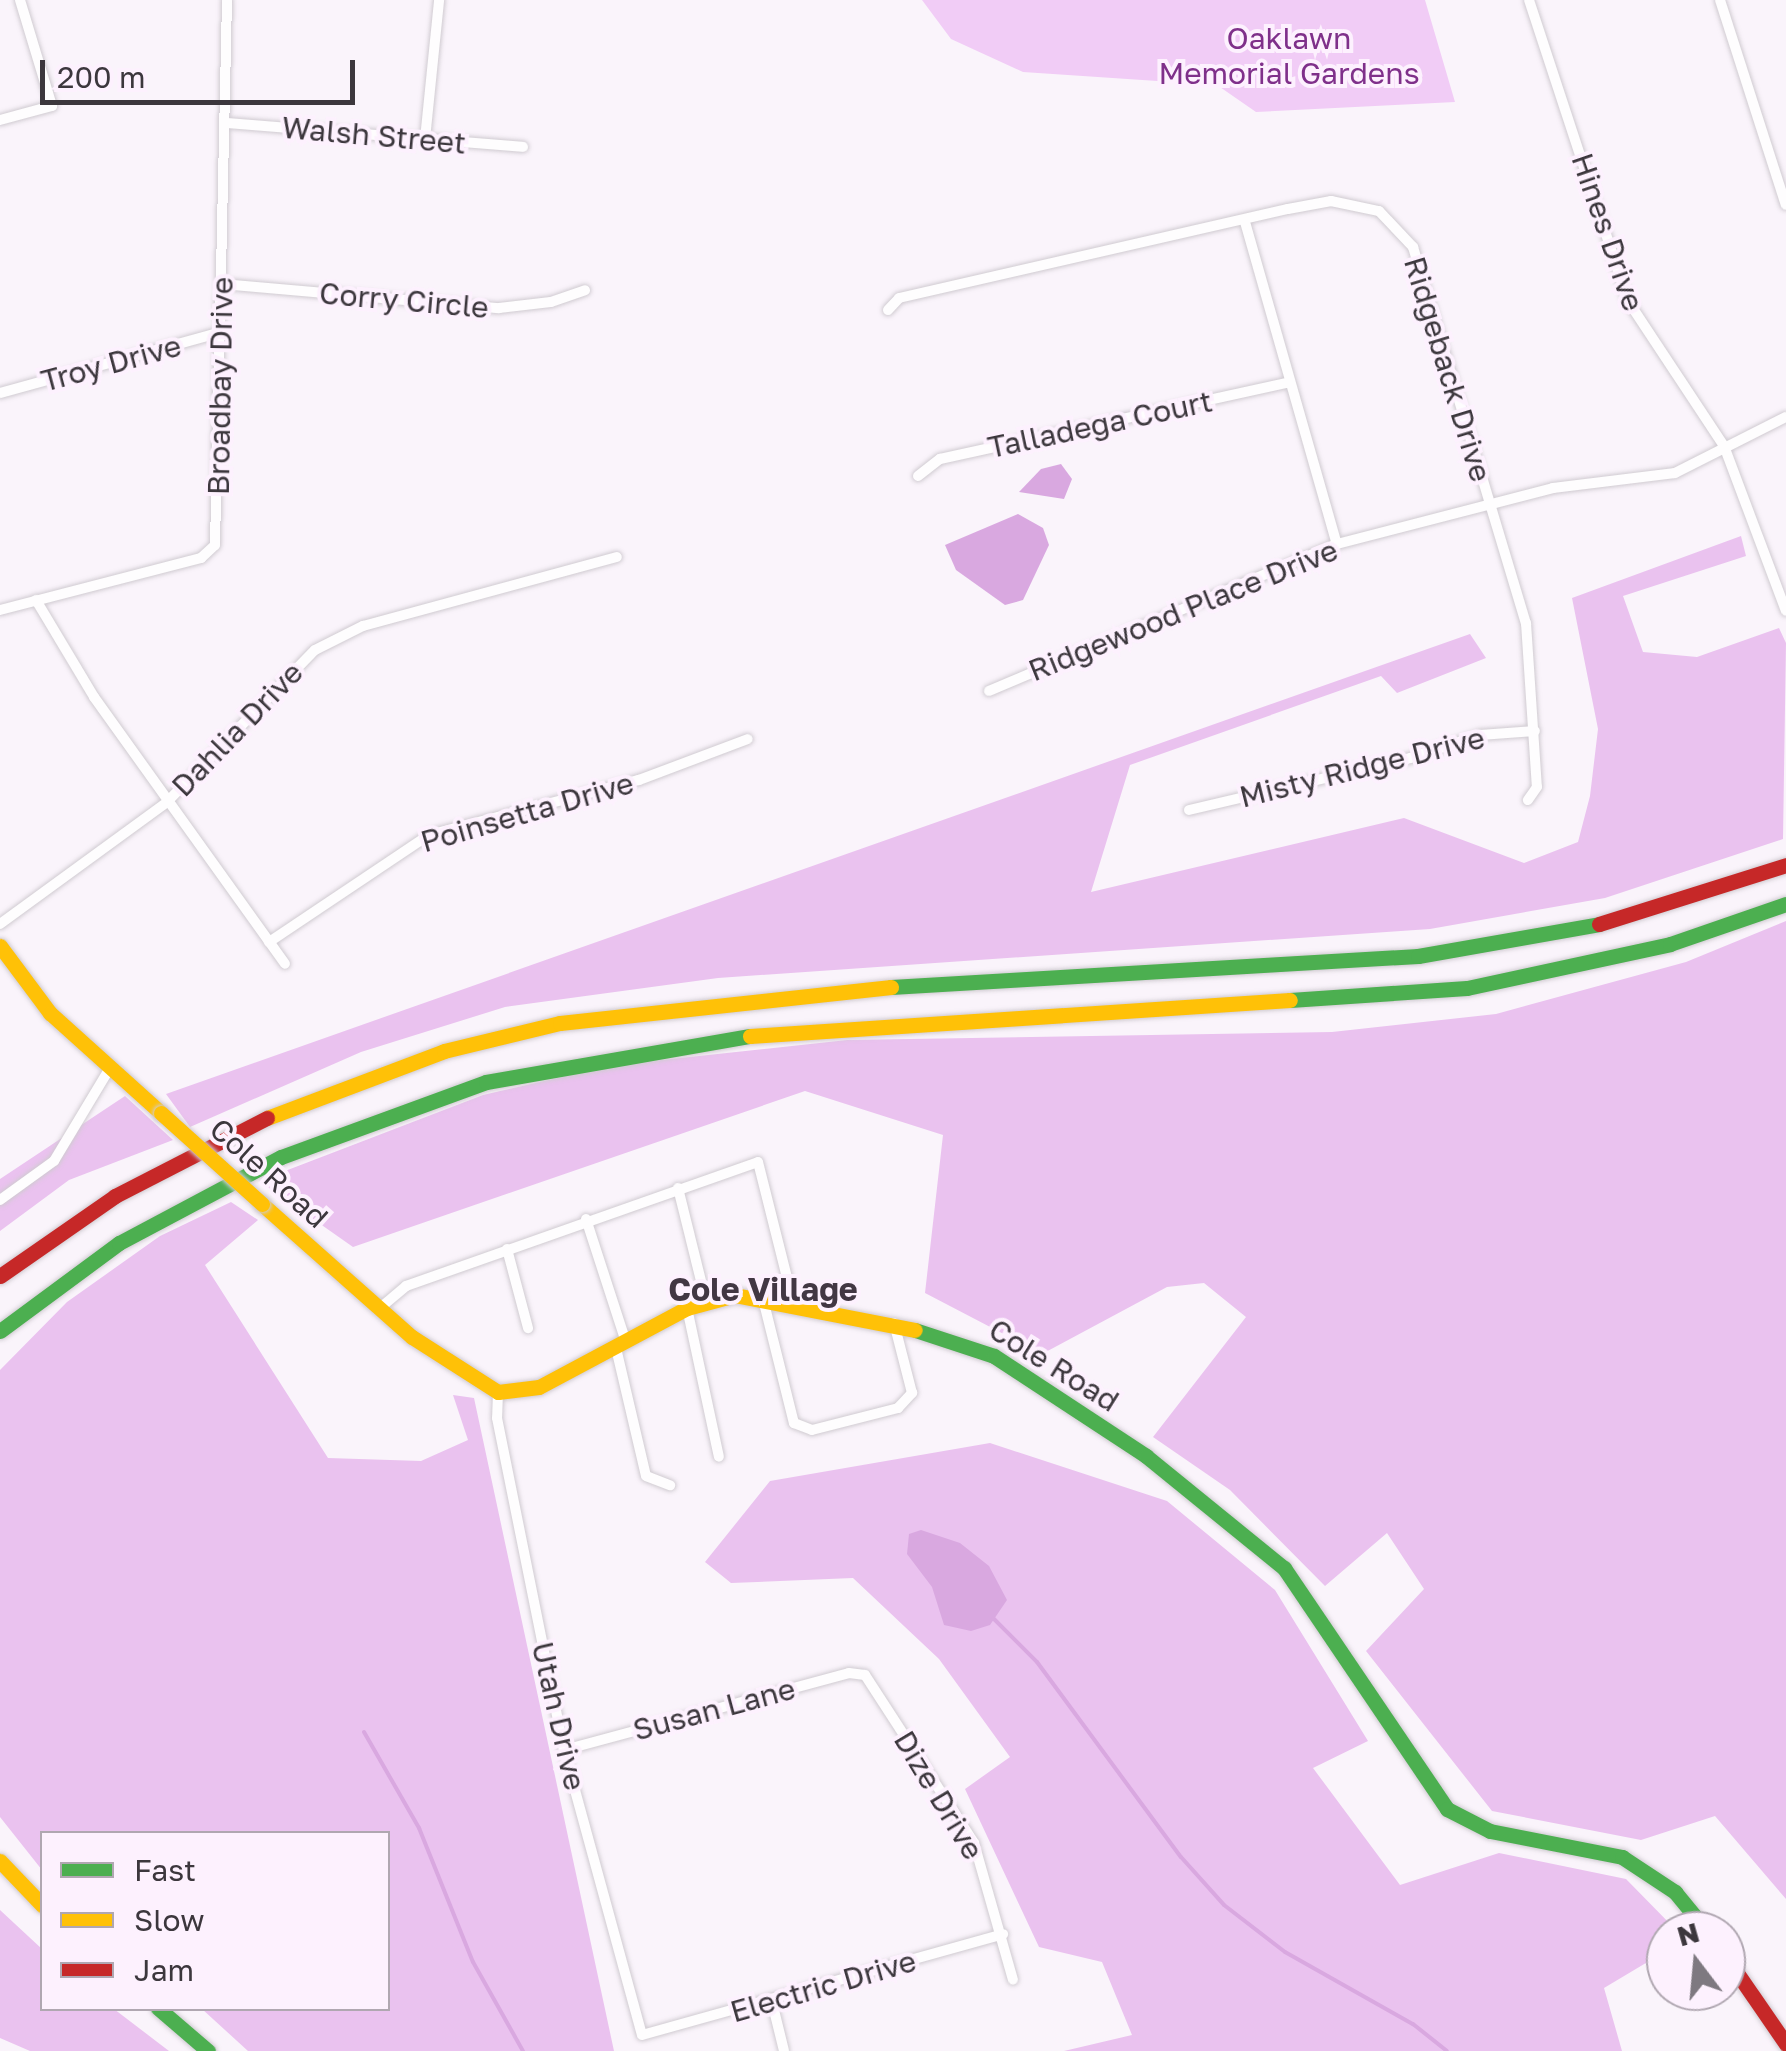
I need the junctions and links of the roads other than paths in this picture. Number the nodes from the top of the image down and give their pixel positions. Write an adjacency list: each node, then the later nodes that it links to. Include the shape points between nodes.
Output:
1 (20, 0): 6 (street, via 52,106)
2 (227, 0): 7 (street, Broadbay Drive)
3 (440, 0): 8 (street)
4 (1529, 0): 19 (street, Hines Drive, via 1628,301)
5 (1720, 0): 10 (street)
6 (0, 120)
7 (226, 122): 8 (street, Walsh Street); 12 (street, Broadbay Drive)
8 (425, 139): 9 (street, Walsh Street)
9 (523, 146)
10 (1786, 204)
11 (1244, 222): 14 (street, Ridgeback Drive, via 899,298); 16 (street); 21 (street, Ridgeback Drive, via 1331,201 1358,203 1400,227 1413,248)
12 (222, 284): 13 (street, Corry Circle, via 499,308); 15 (street, Broadbay Drive)
13 (585, 290)
14 (888, 310)
15 (222, 332): 17 (street, Troy Drive); 24 (street, Broadbay Drive, via 215,545 201,558)
16 (1287, 383): 20 (street, Talladega Court, via 940,460); 22 (street)
17 (0, 393)
18 (1786, 417): 19 (street, Ridgewood Place Drive)
19 (1724, 446): 21 (street, Ridgewood Place Drive, via 1674,473); 26 (street, Hines Drive)
20 (918, 476)
21 (1488, 504): 22 (street, Ridgewood Place Drive); 28 (street, Ridgeback Drive, via 1526,624)
22 (1337, 544): 27 (street, Ridgewood Place Drive)
23 (617, 557): 31 (street, Dahlia Drive, via 363,626 315,650)
24 (36, 600): 25 (street, Broadbay Drive); 31 (street)
25 (0, 610)
26 (1786, 612)
27 (989, 691)
28 (1536, 731): 30 (street, Ridgeback Drive, via 1537,787); 32 (street, Misty Ridge Drive, via 1480,735)
29 (748, 739): 36 (street, Poinsetta Drive, via 639,780 430,835)
30 (1528, 800)
31 (168, 802): 35 (street, Dahlia Drive); 36 (street)
32 (1189, 810)
33 (1786, 865): 44 (main road, via 1638,914 1536,939 1418,956 800,993 560,1023 351,1083 221,1138 115,1196)
34 (1786, 904): 46 (main road, via 1670,944 1467,988 826,1029 597,1056 486,1082 280,1156 163,1217)
35 (0, 924)
36 (269, 942): 38 (street)
37 (0, 946): 39 (main road, Cole Road, via 50,1013)
38 (285, 964)
39 (108, 1070): 41 (street, via 54,1161); 49 (main road, Cole Road, bridge)
40 (678, 1188): 42 (street); 45 (street); 48 (street, via 758,1162)
41 (0, 1200)
42 (586, 1219): 43 (street); 54 (street)
43 (507, 1249): 49 (street, via 406,1286); 51 (street)
44 (0, 1276)
45 (702, 1281)
46 (39, 1298): 53 (main road); 55 (main road)
47 (763, 1298): 48 (main road, Cole Road); 50 (main road, Cole Road, via 734,1295); 52 (street, via 794,1423 812,1430 898,1408 912,1393)
48 (793, 1302): 52 (main road, Cole Road)
49 (380, 1308): 56 (main road, Cole Road, via 412,1337)
50 (688, 1308): 54 (main road, Cole Road); 57 (street)
51 (528, 1328)
52 (896, 1328): 63 (main road, Cole Road, via 994,1356 1146,1456 1263,1548 1299,1586 1402,1750 1448,1809 1490,1831 1622,1857)
53 (0, 1331)
54 (622, 1342): 56 (main road, Cole Road, via 539,1387); 58 (street, via 646,1476)
55 (0, 1348)
56 (498, 1392): 60 (street, Utah Drive, via 497,1418)
57 (719, 1457)
58 (670, 1485)
59 (865, 1675): 60 (street, Susan Lane, via 849,1673); 64 (street, Dize Drive, via 974,1843)
60 (564, 1750): 69 (street, Utah Drive)
61 (0, 1861): 62 (main road)
62 (40, 1903)
63 (1690, 1911)
64 (1003, 1934): 65 (street, Dize Drive); 67 (street, Electric Drive)
65 (1013, 1980)
66 (1746, 1987): 70 (main road)
67 (772, 2002): 69 (street, Electric Drive); 72 (street)
68 (161, 2011): 71 (main road)
69 (642, 2035)
70 (1786, 2044)
71 (208, 2051)
72 (784, 2051)

